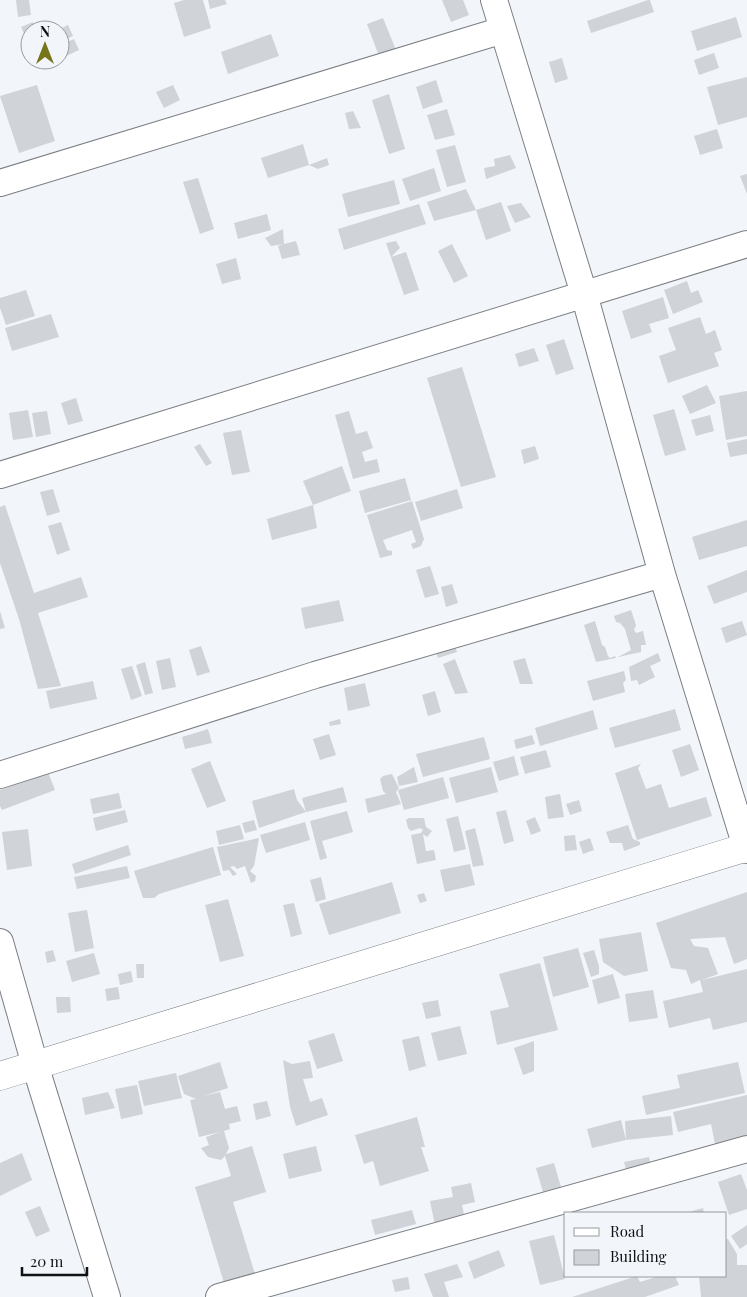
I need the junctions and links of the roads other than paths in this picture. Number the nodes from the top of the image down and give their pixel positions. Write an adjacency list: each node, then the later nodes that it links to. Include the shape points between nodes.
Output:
1 (494, 0): 2 (street)
2 (503, 30): 3 (street); 5 (street)
3 (0, 184)
4 (747, 244): 5 (street)
5 (584, 294): 6 (street); 7 (street)
6 (0, 475)
7 (662, 574): 8 (street, via 315,675); 9 (street)
8 (0, 775)
9 (747, 848): 11 (street)
10 (0, 942): 11 (street)
11 (35, 1065): 12 (street); 14 (street)
12 (0, 1076)
13 (747, 1149): 15 (street)
14 (107, 1297)
15 (219, 1297)

